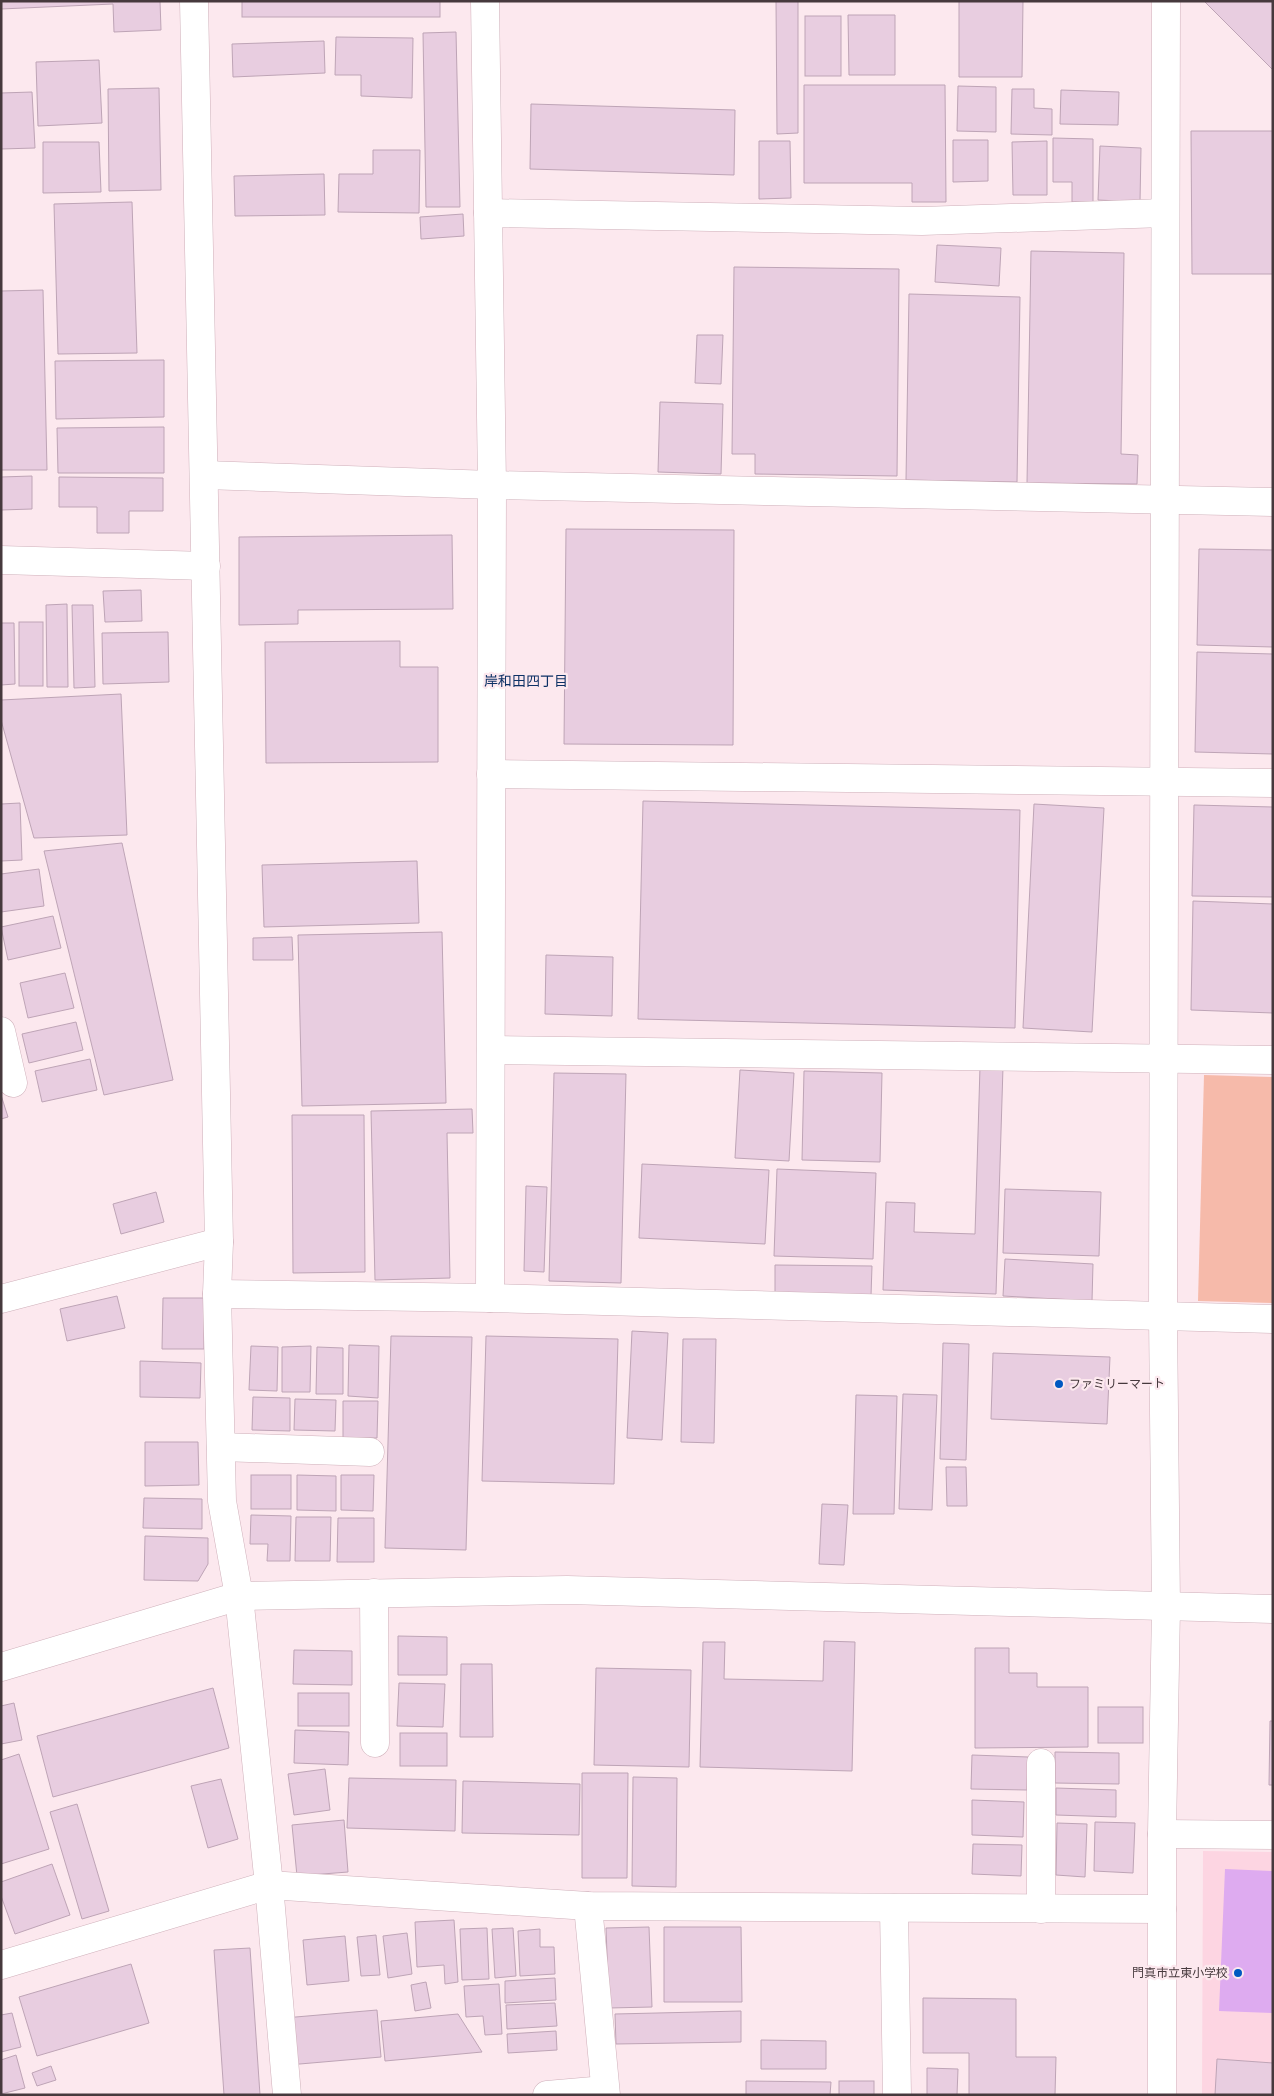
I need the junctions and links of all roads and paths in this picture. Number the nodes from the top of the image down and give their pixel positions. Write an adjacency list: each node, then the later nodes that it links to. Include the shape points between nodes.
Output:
1 (194, 1): 6 (street)
2 (485, 1): 4 (street)
3 (1166, 1): 5 (street)
4 (488, 213): 5 (street, via 922,221); 7 (street)
5 (1164, 214): 8 (street)
6 (204, 475): 7 (street); 11 (street)
7 (492, 485): 8 (street); 12 (street)
8 (1164, 500): 9 (street); 13 (street)
9 (1273, 502)
10 (1, 560): 11 (street)
11 (206, 566): 20 (street)
12 (491, 774): 13 (street); 16 (street)
13 (1163, 781): 14 (street); 17 (street)
14 (1273, 784)
15 (1, 1031): 19 (street)
16 (491, 1050): 17 (street); 22 (street)
17 (1163, 1057): 18 (street); 24 (street)
18 (1273, 1060)
19 (13, 1083)
20 (219, 1242): 21 (street); 23 (street)
21 (217, 1294): 22 (street); 26 (street)
22 (490, 1298): 24 (street)
23 (1, 1299)
24 (1162, 1315): 25 (street); 30 (street)
25 (1273, 1319)
26 (221, 1448): 27 (street); 29 (street, via 222,1501)
27 (370, 1452)
28 (374, 1593): 29 (street); 30 (street, via 567,1590); 33 (street)
29 (238, 1596): 32 (street); 37 (street)
30 (1166, 1607): 31 (street); 35 (street)
31 (1273, 1609)
32 (1, 1667)
33 (375, 1743)
34 (1041, 1763): 40 (street)
35 (1162, 1834): 36 (street); 41 (street)
36 (1273, 1835)
37 (269, 1886): 38 (street); 42 (street); 44 (street)
38 (588, 1906): 39 (street); 43 (street)
39 (894, 1908): 40 (street); 46 (street)
40 (1040, 1909): 41 (street)
41 (1162, 1909): 47 (street)
42 (1, 1965)
43 (606, 2092): 45 (street)
44 (288, 2095)
45 (547, 2095)
46 (897, 2095)
47 (1162, 2095)

